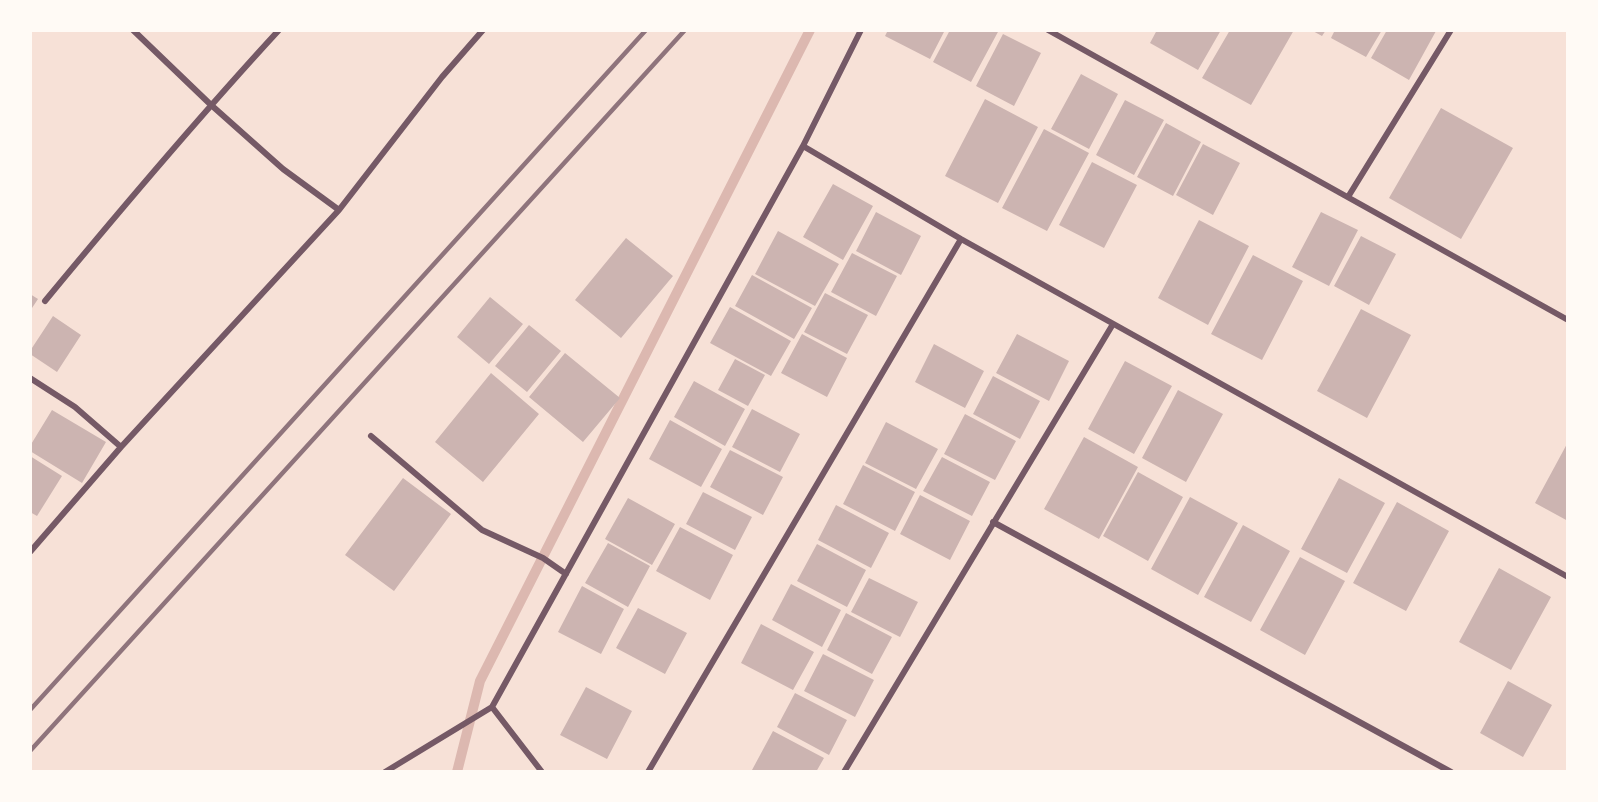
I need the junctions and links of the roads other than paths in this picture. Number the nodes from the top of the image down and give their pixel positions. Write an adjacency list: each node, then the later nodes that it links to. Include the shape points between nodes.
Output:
1 (133, 30): 7 (street)
2 (279, 30): 7 (street)
3 (483, 30): 10 (street)
4 (861, 30): 8 (street)
5 (1048, 30): 9 (street)
6 (1451, 30): 9 (street)
7 (210, 104): 10 (street, via 283,169); 12 (street)
8 (804, 146): 11 (street); 21 (street)
9 (1348, 196): 13 (street)
10 (339, 210): 17 (street)
11 (961, 239): 14 (street); 26 (street)
12 (45, 302)
13 (1568, 320)
14 (1113, 324): 18 (street); 22 (street)
15 (30, 378): 17 (street, via 75,407)
16 (371, 436): 21 (street, via 482,530 543,558)
17 (121, 447): 19 (street)
18 (993, 522): 27 (street); 28 (street)
19 (33, 543): 20 (street)
20 (30, 552)
21 (566, 574): 23 (street)
22 (1568, 577)
23 (489, 708): 24 (street); 25 (street)
24 (385, 772)
25 (542, 772)
26 (648, 772)
27 (844, 772)
28 (1451, 772)

